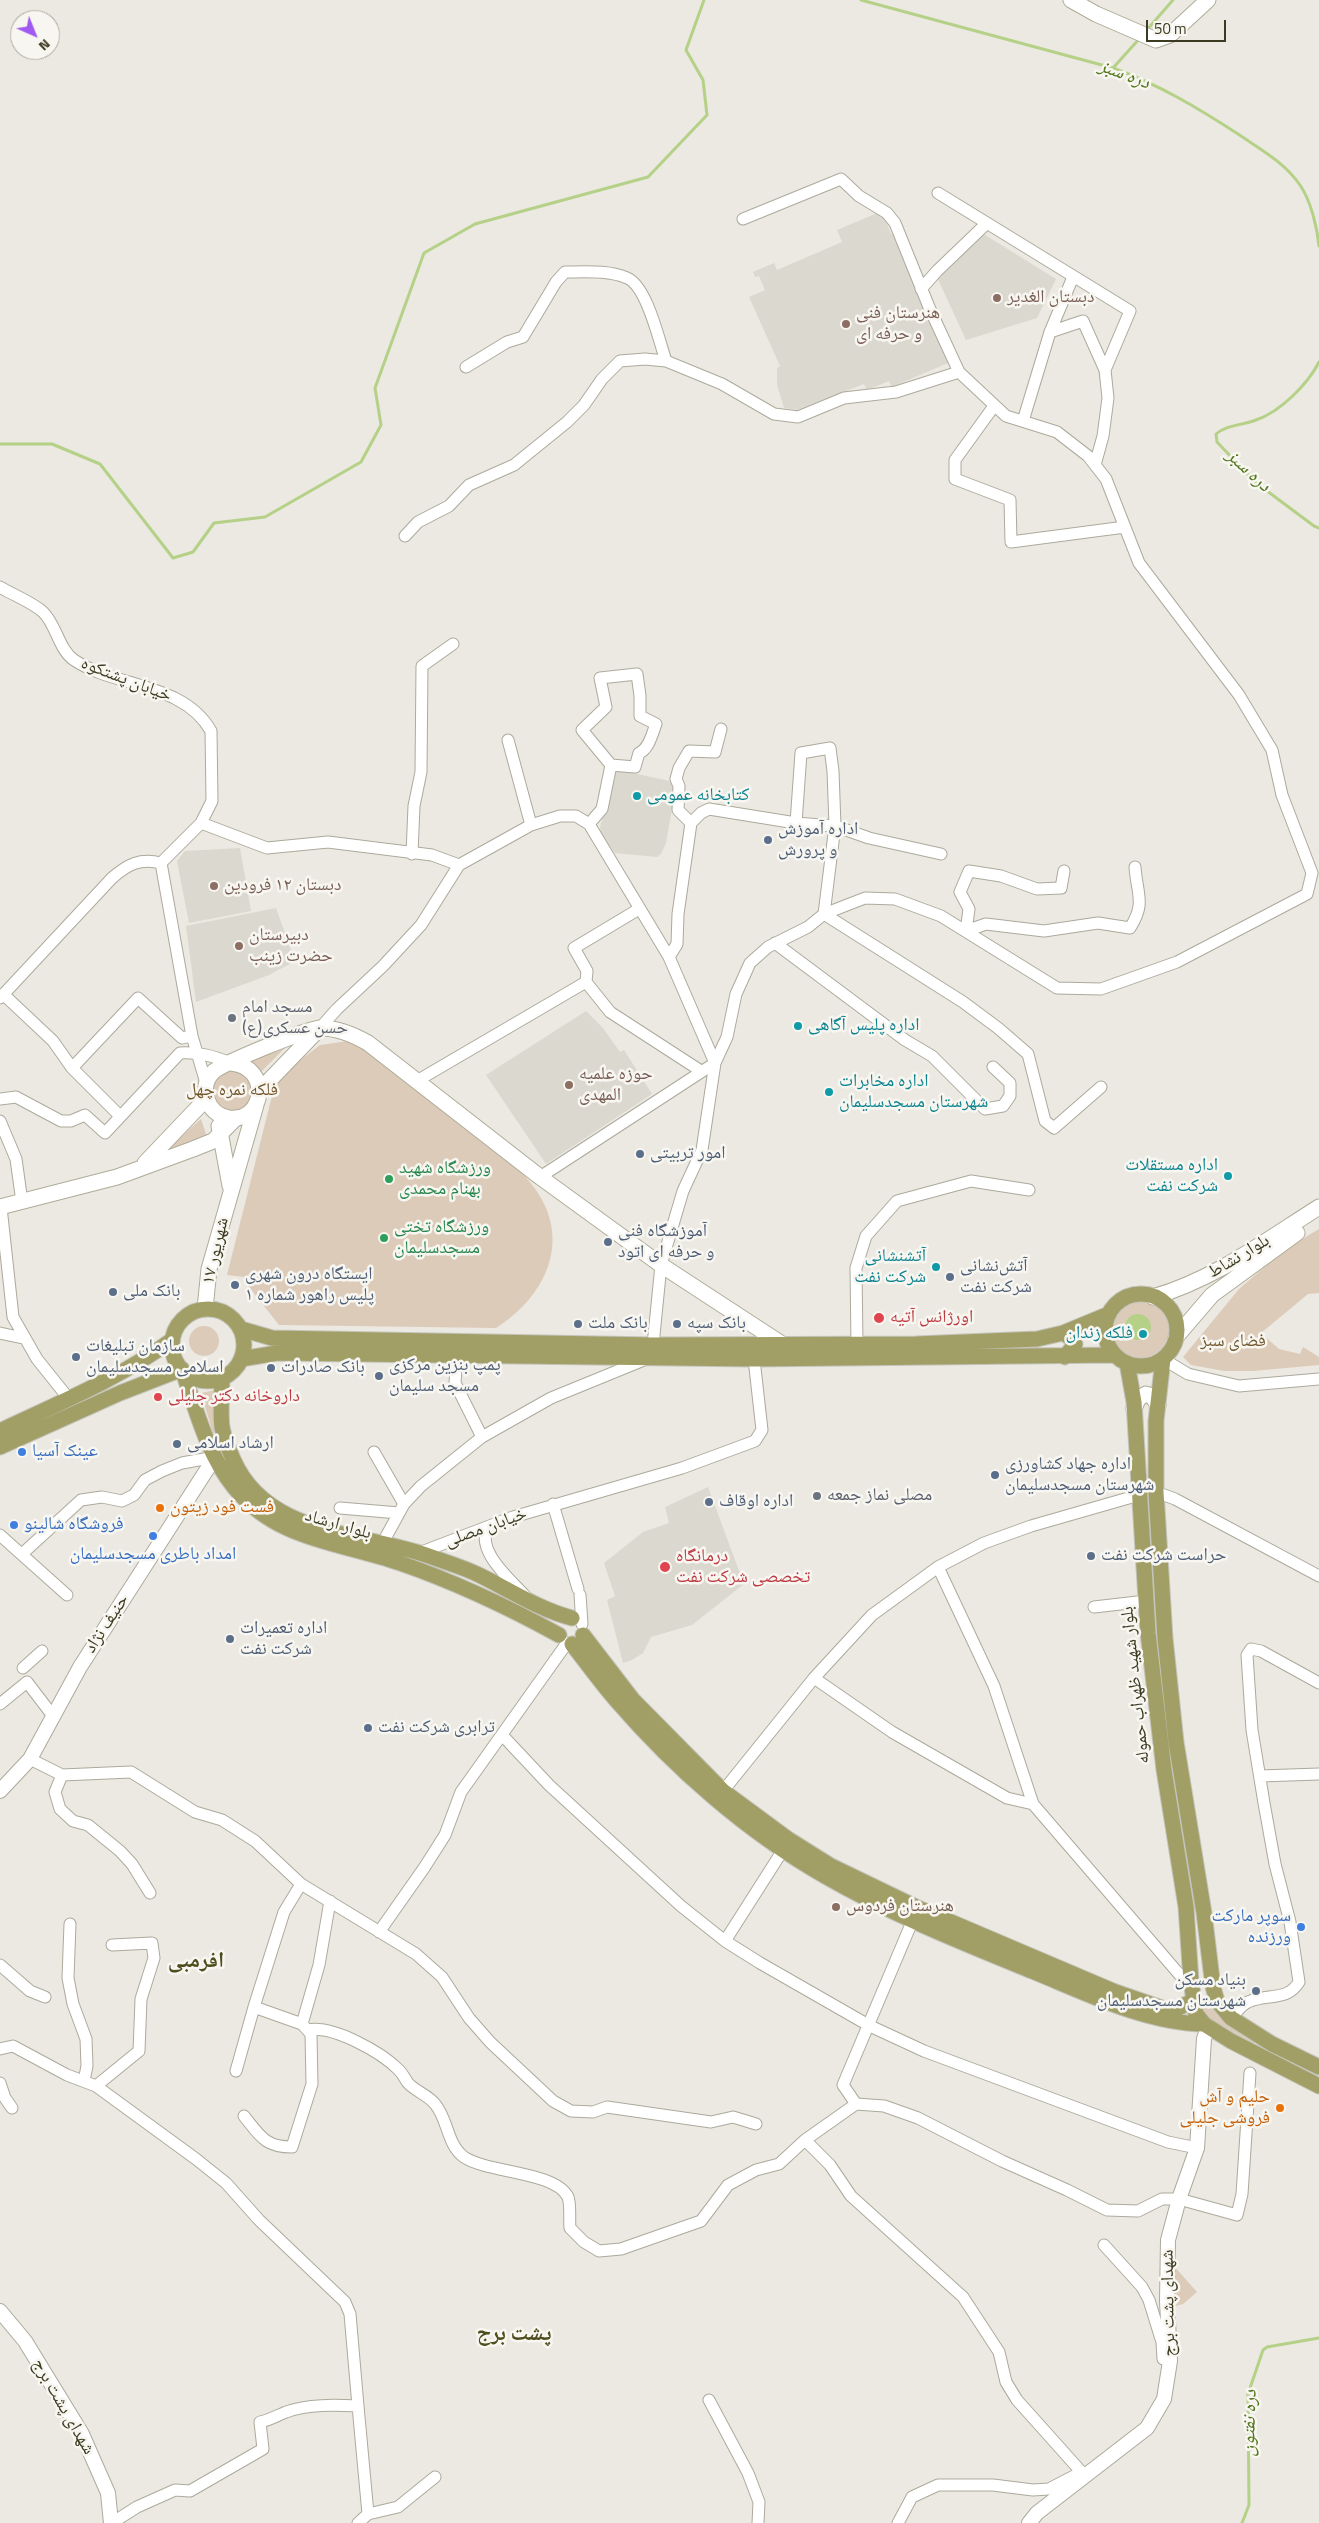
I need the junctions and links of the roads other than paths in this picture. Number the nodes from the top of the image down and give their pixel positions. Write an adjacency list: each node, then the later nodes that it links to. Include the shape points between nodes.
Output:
1 (1071, 0): 2 (main road, via 1156,40 1170,35)
2 (1208, 0)
3 (938, 192): 5 (street)
4 (743, 219): 7 (street, via 841,179 859,196 887,213 895,223)
5 (987, 223): 6 (street); 7 (street)
6 (1073, 277): 8 (street); 11 (street, via 1130,311)
7 (921, 289): 12 (street)
8 (1050, 332): 11 (street, via 1083,321); 14 (street)
9 (666, 361): 10 (street, via 643,294 628,278 597,272 565,272 523,337 506,342); 12 (street, via 722,384 774,414 798,417 844,398 896,392); 17 (street, via 620,361 567,422 514,465 469,485 449,506 418,522)
10 (466, 367)
11 (1105, 370): 15 (street, via 1108,398)
12 (959, 372): 13 (street)
13 (994, 406): 14 (street, via 1006,416); 16 (street, via 955,460 955,479 1010,500 1011,542)
14 (1023, 421): 15 (street, via 1057,432)
15 (1095, 465): 16 (street, via 1106,479)
16 (1125, 527): 37 (street, via 1139,563 1239,695 1272,750 1282,795 1312,873 1307,894 1177,962 1101,989 1057,988)
17 (405, 536)
18 (0, 587): 23 (street, خیابان پشتکوه, via 44,612 72,659 98,672 172,696 206,721 211,731 212,801)
19 (453, 644): 29 (street, via 422,666 421,772 414,806)
20 (721, 729): 24 (street, via 715,752 689,751 679,768 676,779 680,786 678,810)
21 (508, 740): 26 (street)
22 (611, 765): 22 (street, via 635,767 638,753 644,751 656,724 640,716 637,674 600,678 606,707 582,730); 27 (street, via 602,809)
23 (201, 823): 29 (street, via 268,848 328,842); 31 (street, خیابان پشتکوه)
24 (691, 823): 25 (street, via 709,810); 39 (street, via 677,944)
25 (796, 823): 28 (street); 28 (street, via 801,753 830,748)
26 (531, 824): 27 (street, via 560,816 576,816); 32 (street)
27 (589, 824): 35 (street)
28 (835, 826): 30 (street, via 870,838); 36 (street)
29 (412, 854): 32 (street, via 432,855)
30 (941, 854)
31 (161, 862): 41 (street, via 147,860 127,865); 43 (street)
32 (459, 865): 42 (street, via 421,925)
33 (1135, 867): 37 (street, via 1140,907 1130,928 1098,923 1044,931 986,924)
34 (1064, 872): 37 (street, via 1061,888 1036,889 1001,876 969,870 960,892 969,909)
35 (639, 909): 39 (street); 40 (street, via 574,948 587,971)
36 (824, 914): 37 (street, via 865,898 895,899 941,916); 38 (street, via 808,927); 52 (street, via 963,1002 1028,1054 1045,1121 1054,1128)
37 (966, 931)
38 (775, 943): 46 (street, via 750,963 736,994 727,1037); 47 (street, via 905,1040 932,1056 985,1109 1003,1106 1010,1096 1010,1083)
39 (669, 957): 46 (street)
40 (586, 982): 49 (street, via 610,1012); 50 (street)
41 (1, 996): 48 (street, via 53,1041)
42 (320, 1027): 45 (main road, via 258,1049); 50 (main road, via 351,1034 368,1043); 53 (main road)
43 (192, 1036): 44 (street); 48 (street, via 182,1038 138,998)
44 (197, 1052): 45 (street); 51 (street); 57 (street, via 180,1053)
45 (230, 1063): 51 (main road, via 215,1069); 53 (main road, via 239,1064 254,1074)
46 (715, 1063): 49 (street); 71 (street, via 702,1150 683,1191)
47 (993, 1067)
48 (72, 1068): 57 (street)
49 (700, 1071): 64 (street)
50 (415, 1082): 64 (main road)
51 (206, 1083): 55 (main road)
52 (1101, 1087)
53 (260, 1090): 56 (main road)
54 (0, 1099): 57 (street, via 16,1097 61,1121 85,1115 105,1133)
55 (209, 1105): 58 (main road, via 219,1115); 60 (main road); 62 (main road)
56 (256, 1105): 58 (main road); 66 (main road, ۱۷ شهریور)
57 (120, 1116)
58 (236, 1118): 60 (main road)
59 (0, 1121): 67 (street, via 16,1159)
60 (221, 1132): 61 (main road); 63 (main road)
61 (207, 1143): 62 (main road); 63 (main road)
62 (143, 1166): 67 (main road, via 117,1177)
63 (228, 1168): 66 (main road)
64 (540, 1177): 71 (main road)
65 (1029, 1190): 82 (street, via 971,1181 898,1201 866,1236 856,1268)
66 (230, 1193): 73 (main road, ۱۷ شهریور, via 209,1269)
67 (22, 1202): 68 (main road)
68 (1, 1207): 79 (street, via 13,1317)
69 (1319, 1207): 72 (main road, بلوار نشاط, via 1228,1265 1185,1288)
70 (1319, 1218): 78 (main road, بلوار نشاط, via 1212,1295)
71 (661, 1265): 81 (main road); 83 (street)
72 (1153, 1296): 74 (main road, via 1126,1297); 78 (main road, via 1169,1308 1176,1321)
73 (205, 1309): 75 (main road, via 226,1313); 80 (main road, via 183,1319)
74 (1109, 1314): 77 (main road); 88 (main road, via 1106,1339)
75 (241, 1329): 83 (main road, via 272,1338); 86 (main road, via 244,1344)
76 (0, 1333): 79 (street)
77 (1063, 1333): 82 (main road, via 1037,1339); 85 (main road, via 1075,1344)
78 (1176, 1337): 89 (main road)
79 (23, 1338): 93 (street)
80 (172, 1340): 90 (main road, via 173,1351); 93 (main road, via 147,1358)
81 (782, 1344): 82 (main road); 83 (main road)
82 (857, 1344)
83 (651, 1351): 84 (main road); 87 (main road); 97 (street, via 550,1398)
84 (457, 1354): 86 (main road, via 278,1354); 97 (street, via 455,1383)
85 (1065, 1357): 87 (main road); 88 (main road)
86 (241, 1359): 91 (main road)
87 (754, 1359): 103 (street, خیابان مصلی, via 762,1430 755,1441 682,1468)
88 (1121, 1359): 89 (main road, via 1146,1366); 95 (main road, بلوار شهید ظهراب حموله)
89 (1163, 1359): 92 (street, via 1188,1374 1239,1386); 94 (main road, بلوار شهید ظهراب حموله)
90 (182, 1370): 91 (main road, via 201,1380); 98 (main road, via 120,1393); 100 (main road, بلوار ارشاد)
91 (222, 1378): 108 (main road, بلوار ارشاد, via 222,1426 236,1467 246,1483 274,1508 296,1521)
92 (1319, 1379)
93 (69, 1399): 96 (main road)
94 (1158, 1405): 95 (main road, via 1152,1396 1146,1394 1138,1399); 101 (main road, بلوار شهید ظهراب حموله)
95 (1134, 1409): 102 (main road, بلوار شهید ظهراب حموله)
96 (0, 1431)
97 (482, 1437): 105 (street, via 421,1486)
98 (0, 1446)
99 (374, 1452): 105 (street)
100 (214, 1457): 110 (street, via 182,1463 162,1471 145,1480 134,1495 122,1501 102,1497 81,1500); 111 (main road, بلوار ارشاد, via 234,1487 272,1521 296,1534); 124 (street, حنیف نژاد, via 80,1666)
101 (1156, 1492): 113 (street); 144 (main road, بلوار شهید ظهراب حموله, via 1165,1638 1176,1742)
102 (1139, 1495): 112 (street, via 1031,1526 984,1543); 115 (main road, بلوار شهید ظهراب حموله)
103 (552, 1504): 106 (street, خیابان مصلی); 118 (street, via 579,1592)
104 (340, 1508): 105 (street)
105 (402, 1508): 108 (street)
106 (488, 1527): 109 (street, خیابان مصلی); 116 (street, via 484,1535 485,1544 492,1558)
107 (0, 1535): 110 (street)
108 (382, 1544): 111 (main road, بلوار ارشاد)
109 (420, 1553): 111 (main road, بلوار ارشاد); 116 (main road, بلوار ارشاد, via 477,1574)
110 (22, 1554): 114 (street)
111 (402, 1556): 118 (main road, بلوار ارشاد, via 491,1600)
112 (938, 1567): 121 (street, via 872,1615); 132 (street, via 994,1686)
113 (1319, 1576)
114 (67, 1595)
115 (1146, 1601): 117 (street); 143 (main road, بلوار شهید ظهراب حموله, via 1164,1770 1186,1907)
116 (530, 1603): 118 (main road, بلوار ارشاد)
117 (1094, 1607)
118 (573, 1633): 125 (street); 131 (main road)
119 (42, 1651): 120 (street)
120 (23, 1668)
121 (814, 1678): 131 (street); 132 (street, via 892,1732 1007,1798)
122 (1319, 1683): 129 (street, via 1261,1651 1251,1649 1247,1655 1252,1730)
123 (0, 1704): 124 (street, via 27,1682)
124 (53, 1716): 126 (street, حنیف نژاد)
125 (502, 1736): 139 (street, via 461,1792 445,1835); 140 (street, via 631,1861)
126 (30, 1759): 128 (street); 130 (street, حنیف نژاد)
127 (1319, 1774): 129 (street)
128 (62, 1775): 134 (street, via 131,1772 194,1812 222,1820 255,1841); 135 (street, via 55,1792 60,1809 73,1822 88,1825 120,1851)
129 (1260, 1776): 148 (street, via 1299,1982 1284,1996 1249,2002)
130 (0, 1790)
131 (720, 1795): 133 (main road); 146 (main road, via 831,1866 918,1908 1113,1991 1165,2009 1176,2010)
132 (1034, 1804): 143 (street, via 1185,1981)
133 (783, 1850): 137 (main road, via 824,1876); 140 (street)
134 (301, 1884): 136 (street); 147 (street, via 284,1912)
135 (150, 1892)
136 (330, 1901): 139 (street); 150 (street)
137 (912, 1922): 149 (street); 151 (main road, via 1143,2014 1180,2024)
138 (70, 1924): 157 (street, via 68,1978 73,2004 86,2039)
139 (379, 1932): 163 (street, via 416,1954 442,1977 469,2018 490,2042 554,2101 571,2111 593,2112 607,2107 711,2122 733,2117)
140 (725, 1941): 149 (street)
141 (112, 1945): 158 (street, via 152,1943 154,1958 142,2000 139,2051)
142 (0, 1965): 145 (street, via 30,1992)
143 (1191, 1981): 144 (main road); 146 (main road, بلوار شهید ظهراب حموله)
144 (1214, 1986): 146 (main road, via 1198,1992); 148 (main road, via 1221,2008)
145 (45, 1997)
146 (1193, 2001): 151 (main road, بلوار شهید ظهراب حموله, via 1196,2014)
147 (254, 2007): 150 (street); 154 (street)
148 (1230, 2017): 153 (main road, via 1272,2044)
149 (870, 2026): 160 (street, via 844,2085); 165 (street, via 924,2051 1028,2091 1168,2142)
150 (305, 2027): 162 (street, via 311,2034 312,2084 292,2146 276,2147 262,2138); 164 (street, via 352,2039 401,2071 408,2083 435,2103 462,2156 477,2164 512,2170 562,2188 569,2200 570,2228 584,2242 599,2250 621,2249 701,2221 728,2184 756,2170 779,2164)
151 (1210, 2027): 159 (main road); 165 (street, شهدای پشت برج, via 1204,2039)
152 (0, 2049): 157 (street, via 13,2046)
153 (1319, 2067)
154 (236, 2071)
155 (1250, 2073): 166 (street, via 1242,2194 1237,2215)
156 (0, 2082): 161 (street)
157 (84, 2082): 158 (street)
158 (96, 2086): 170 (street, via 226,2184 259,2220 346,2302 350,2314)
159 (1319, 2086)
160 (856, 2104): 164 (street); 166 (street, via 884,2106 918,2118 1107,2210 1138,2211 1162,2199)
161 (12, 2108)
162 (244, 2116)
163 (756, 2124)
164 (805, 2140): 172 (street, via 830,2165 851,2196 963,2297 999,2352 1006,2382 1017,2400)
165 (1197, 2148): 166 (street, شهدای پشت برج)
166 (1178, 2199): 171 (street, شهدای پشت برج, via 1168,2240 1171,2260 1167,2301 1170,2372 1164,2400)
167 (1104, 2245): 171 (street, via 1142,2287 1149,2300 1164,2353)
168 (0, 2311): 175 (street, شهدای پشت برج, via 25,2341 82,2434 108,2493)
169 (709, 2400): 177 (street, via 748,2473 759,2502)
170 (358, 2406): 174 (street); 175 (street, via 331,2405 286,2412 260,2422 263,2450 190,2491 175,2490)
171 (1157, 2412): 172 (street, شهدای پشت برج, via 1146,2428)
172 (1081, 2476): 178 (street, via 1049,2489 938,2485 912,2497); 179 (street, شهدای پشت برج)
173 (435, 2477): 174 (street, via 398,2507)
174 (368, 2514): 176 (street)
175 (114, 2518)
176 (358, 2523)
177 (758, 2523)
178 (898, 2523)
179 (1029, 2523)

